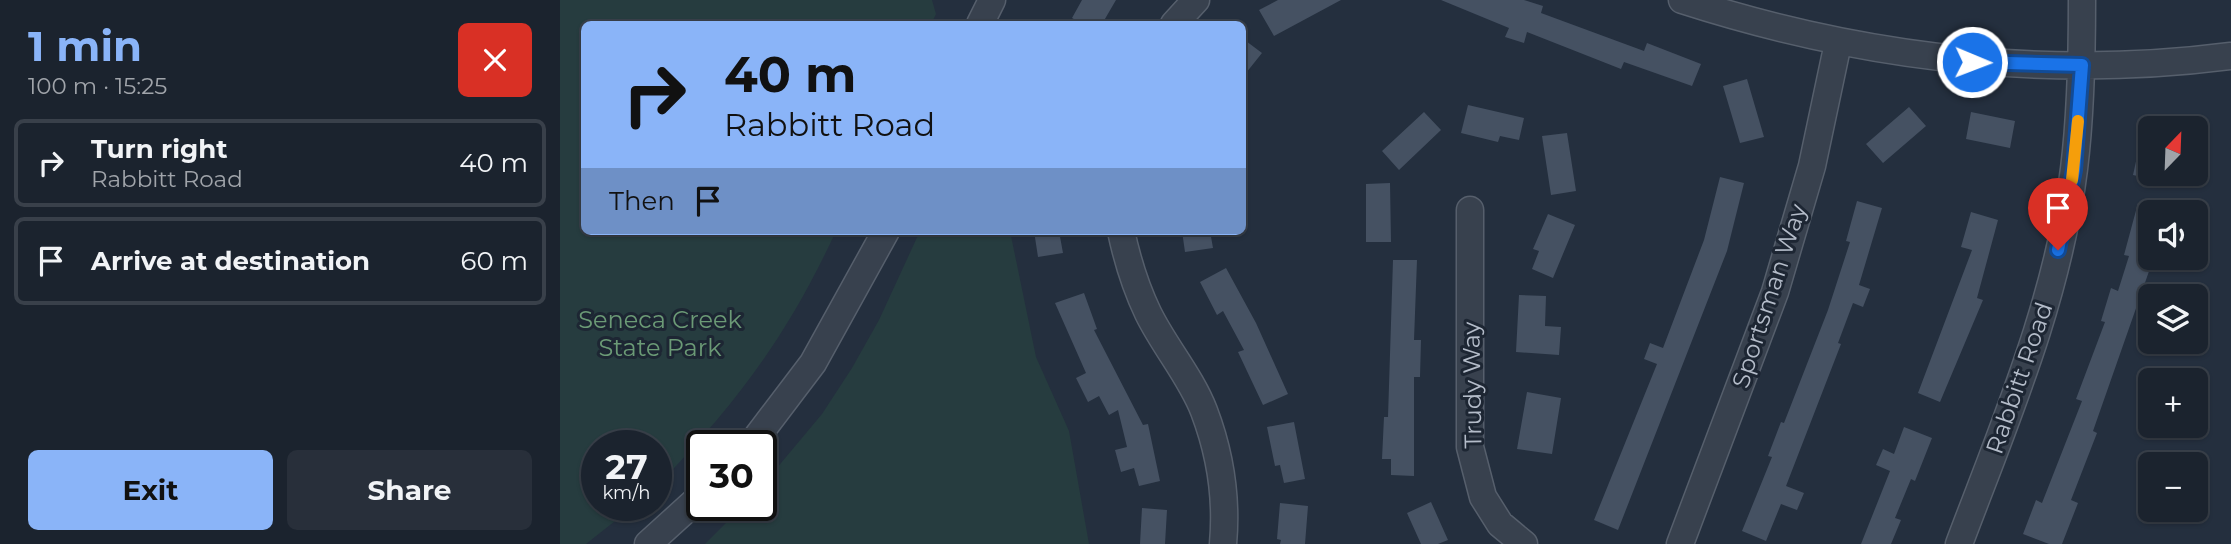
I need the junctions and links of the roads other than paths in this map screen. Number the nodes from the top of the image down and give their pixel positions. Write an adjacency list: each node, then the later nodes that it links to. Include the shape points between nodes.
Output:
1 (992, 0): 5 (street)
2 (1196, 0): 6 (street)
3 (1682, 0): 7 (street, via 1763,26)
4 (2082, 0): 9 (street, Rabbitt Road)
5 (982, 21)
6 (1177, 21)
7 (1838, 43): 9 (street, via 1972,62); 18 (street, Sportsman Way, via 1812,166 1775,292)
8 (2231, 56): 9 (street)
9 (2082, 65): 19 (street, Rabbitt Road, via 2074,170 2053,276 2027,363)
10 (1470, 209): 17 (street, Trudy Way, via 1470,447 1483,498 1500,524)
11 (884, 235): 13 (street, via 813,363)
12 (1122, 235): 16 (street, via 1148,314 1204,410 1221,472)
13 (762, 430)
14 (686, 510): 15 (street)
15 (648, 544)
16 (1223, 544)
17 (1524, 544)
18 (1680, 544)
19 (1959, 544)

